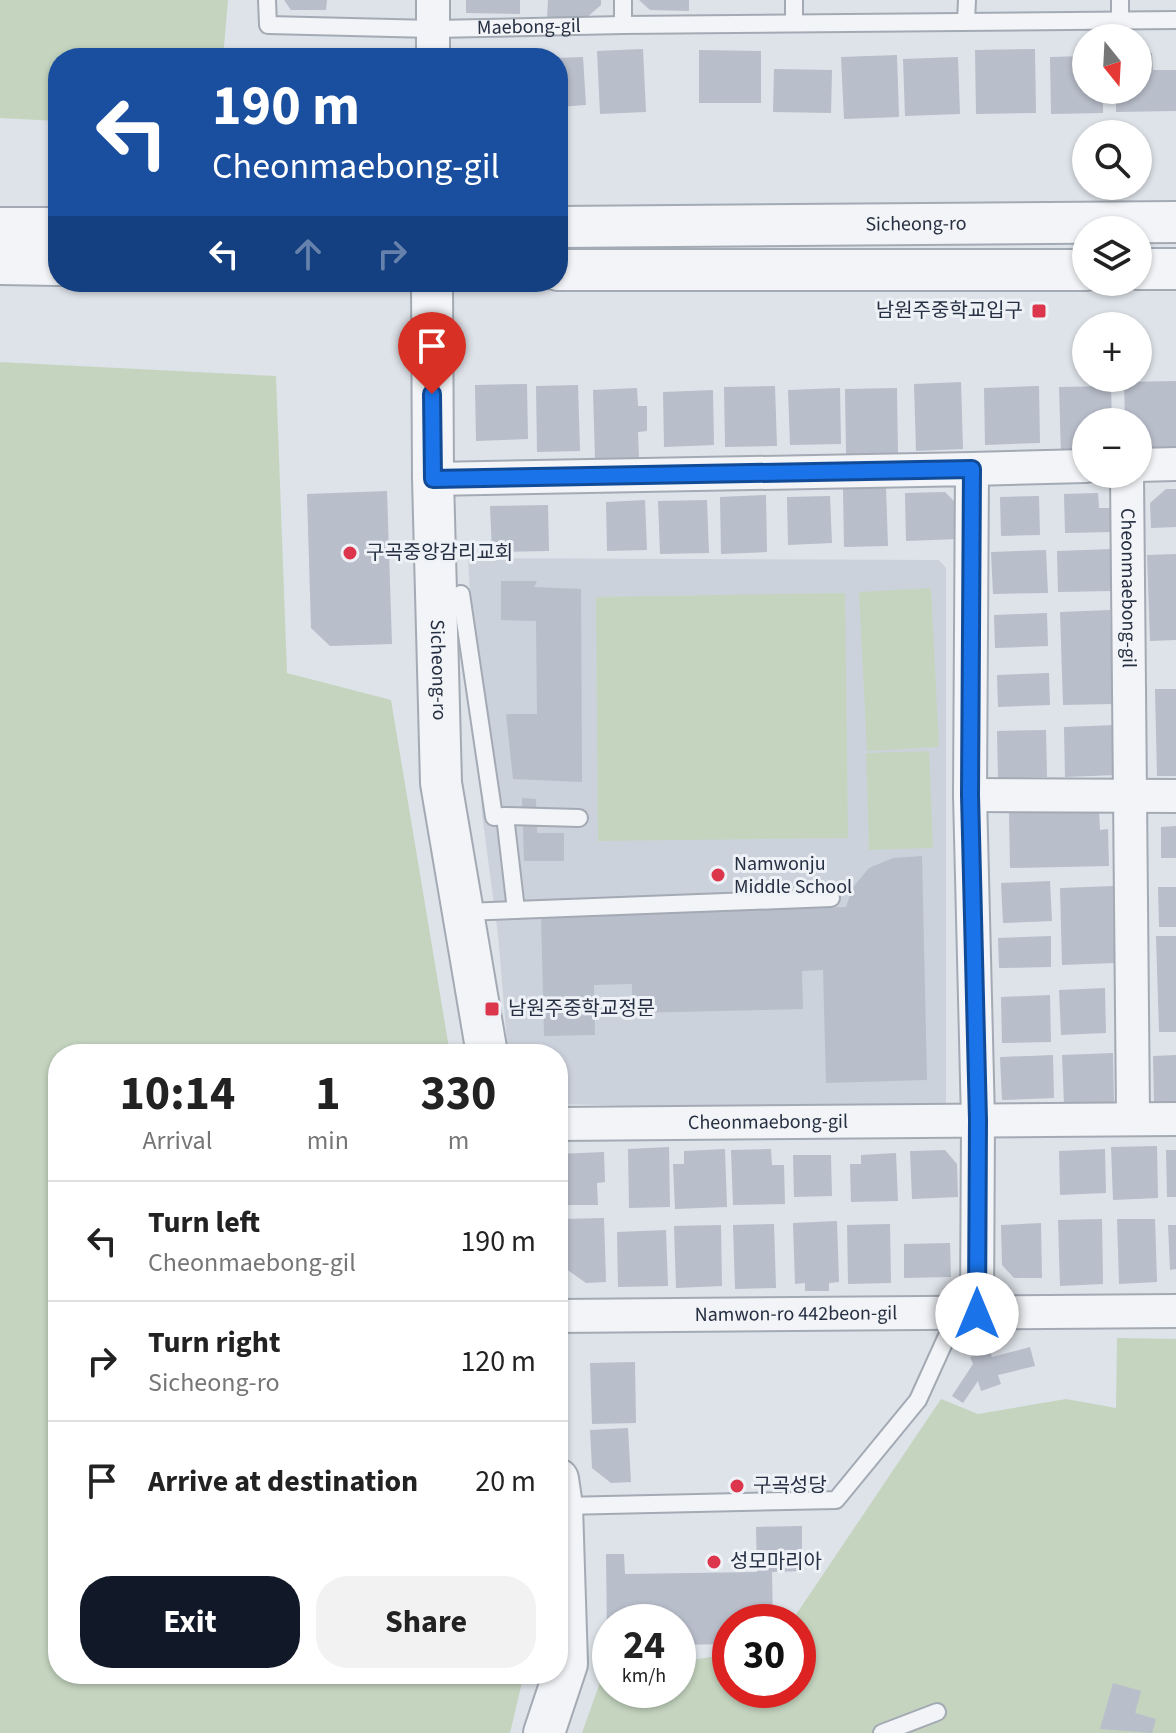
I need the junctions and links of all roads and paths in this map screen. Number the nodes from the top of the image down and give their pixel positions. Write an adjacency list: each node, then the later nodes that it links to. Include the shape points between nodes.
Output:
1 (267, 0): 11 (lane, Maebong-gil, via 268,25)
2 (623, 0): 10 (lane)
3 (794, 0): 7 (lane)
4 (967, 0): 8 (lane)
5 (1120, 0): 9 (lane)
6 (1176, 20): 9 (lane, Maebong-gil)
7 (794, 21): 8 (lane, Maebong-gil); 10 (lane, Maebong-gil)
8 (966, 21): 9 (lane, Maebong-gil)
9 (1120, 21)
10 (623, 25): 11 (lane, Maebong-gil)
11 (433, 29)
12 (1176, 222): 13 (street, Sicheong-ro)
13 (568, 227)
14 (0, 228): 15 (street)
15 (48, 228)
16 (0, 264): 17 (street)
17 (48, 265)
18 (1152, 269): 19 (street)
19 (1176, 269)
20 (568, 270): 21 (street)
21 (1072, 270)
22 (432, 292): 27 (street, Sicheong-ro)
23 (1176, 464): 24 (street)
24 (1152, 465)
25 (1072, 466): 26 (street)
26 (972, 469): 27 (street); 30 (street)
27 (433, 479): 37 (street, Sicheong-ro, via 441,783)
28 (1127, 488): 32 (street, Cheonmaebong-gil)
29 (461, 594): 33 (lane, via 494,817)
30 (970, 795): 32 (street); 41 (street)
31 (1176, 796): 32 (street)
32 (1128, 797): 39 (street, Cheonmaebong-gil)
33 (505, 816): 34 (lane); 36 (lane)
34 (579, 818)
35 (831, 898): 36 (lane)
36 (516, 910): 37 (lane)
37 (464, 912): 38 (street, Sicheong-ro)
38 (485, 1044)
39 (1133, 1117): 40 (street, Cheonmaebong-gil); 41 (street, Cheonmaebong-gil)
40 (1176, 1119)
41 (978, 1120): 42 (street, Cheonmaebong-gil); 44 (street)
42 (568, 1124)
43 (1176, 1311): 44 (street, Namwon-ro 442beon-gil)
44 (967, 1314): 45 (street, Namwon-ro 442beon-gil); 46 (lane, via 918,1400 836,1500)
45 (568, 1316)
46 (568, 1492)
47 (560, 1684): 49 (street)
48 (937, 1712): 50 (lane)
49 (544, 1733)
50 (882, 1733)

